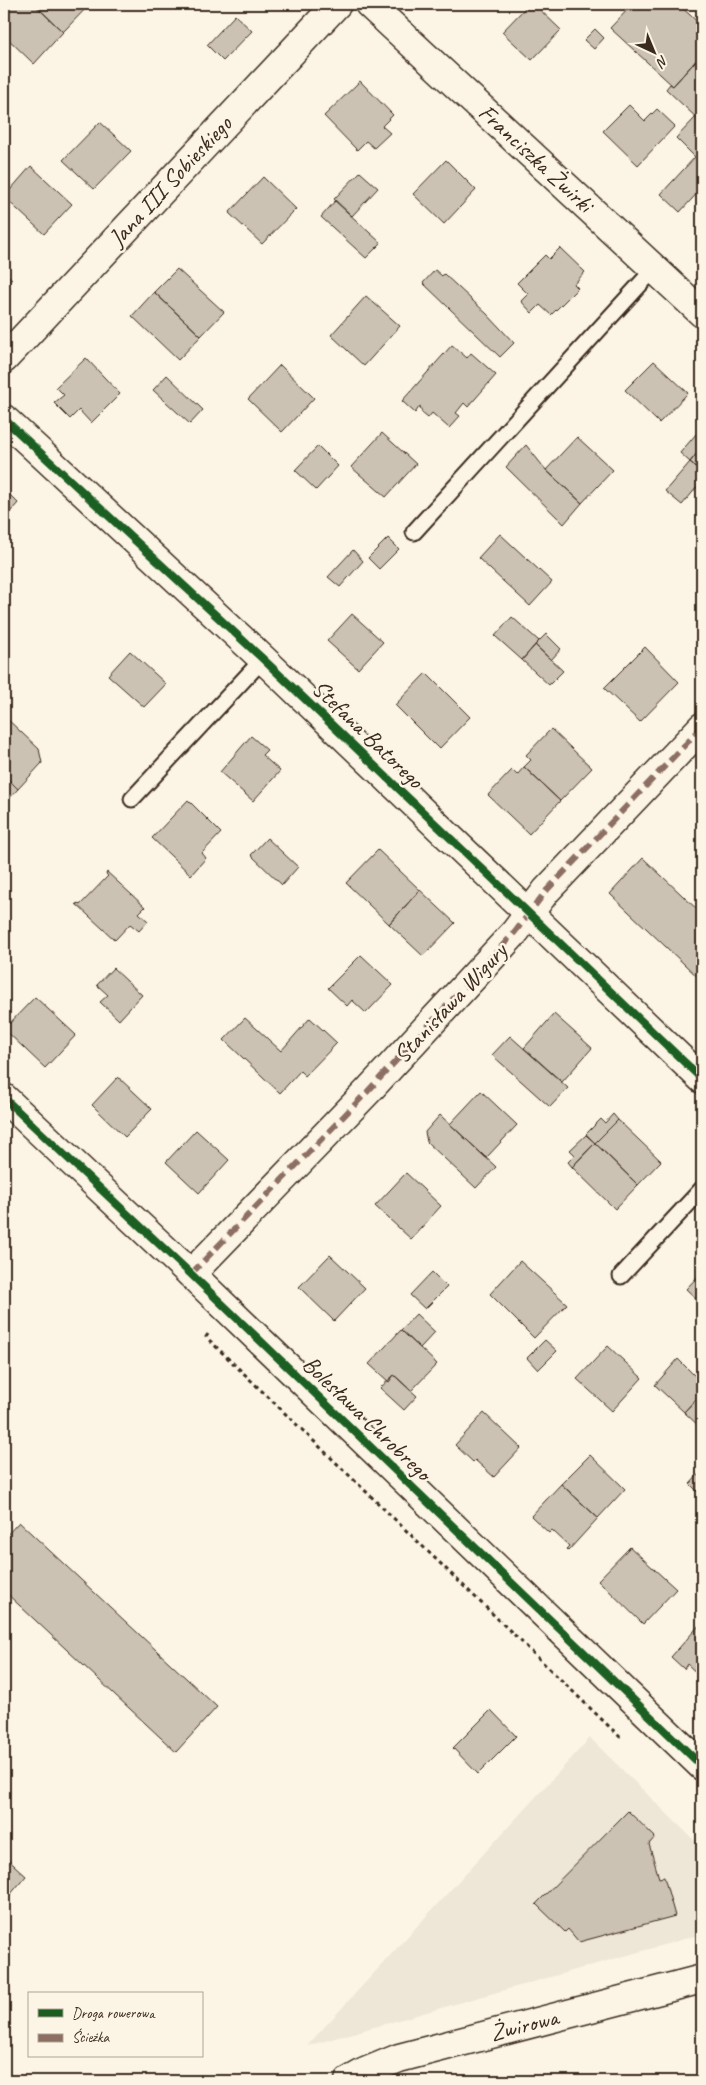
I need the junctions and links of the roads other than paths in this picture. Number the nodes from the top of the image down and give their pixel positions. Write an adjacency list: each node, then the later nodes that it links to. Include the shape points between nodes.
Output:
1 (337, 4): 5 (street, Jana III Sobieskiego)
2 (369, 4): 3 (street, Franciszka Żwirki)
3 (655, 268): 4 (street, Franciszka Żwirki); 7 (lane)
4 (702, 313)
5 (4, 359)
6 (4, 419): 8 (street, Stefana Batorego)
7 (414, 532)
8 (263, 659): 10 (lane); 11 (street, Stefana Batorego)
9 (702, 727): 11 (street, Stanisława Wigury)
10 (132, 799)
11 (528, 914): 12 (street, Stefana Batorego); 15 (street, Stanisława Wigury, via 375,1084)
12 (702, 1079)
13 (4, 1098): 15 (street, Bolesława Chrobrego)
14 (702, 1189): 16 (lane)
15 (191, 1274): 17 (street, Bolesława Chrobrego)
16 (622, 1276)
17 (702, 1766)
18 (702, 1979): 19 (street, Żwirowa, via 398,2058)
19 (349, 2081)

